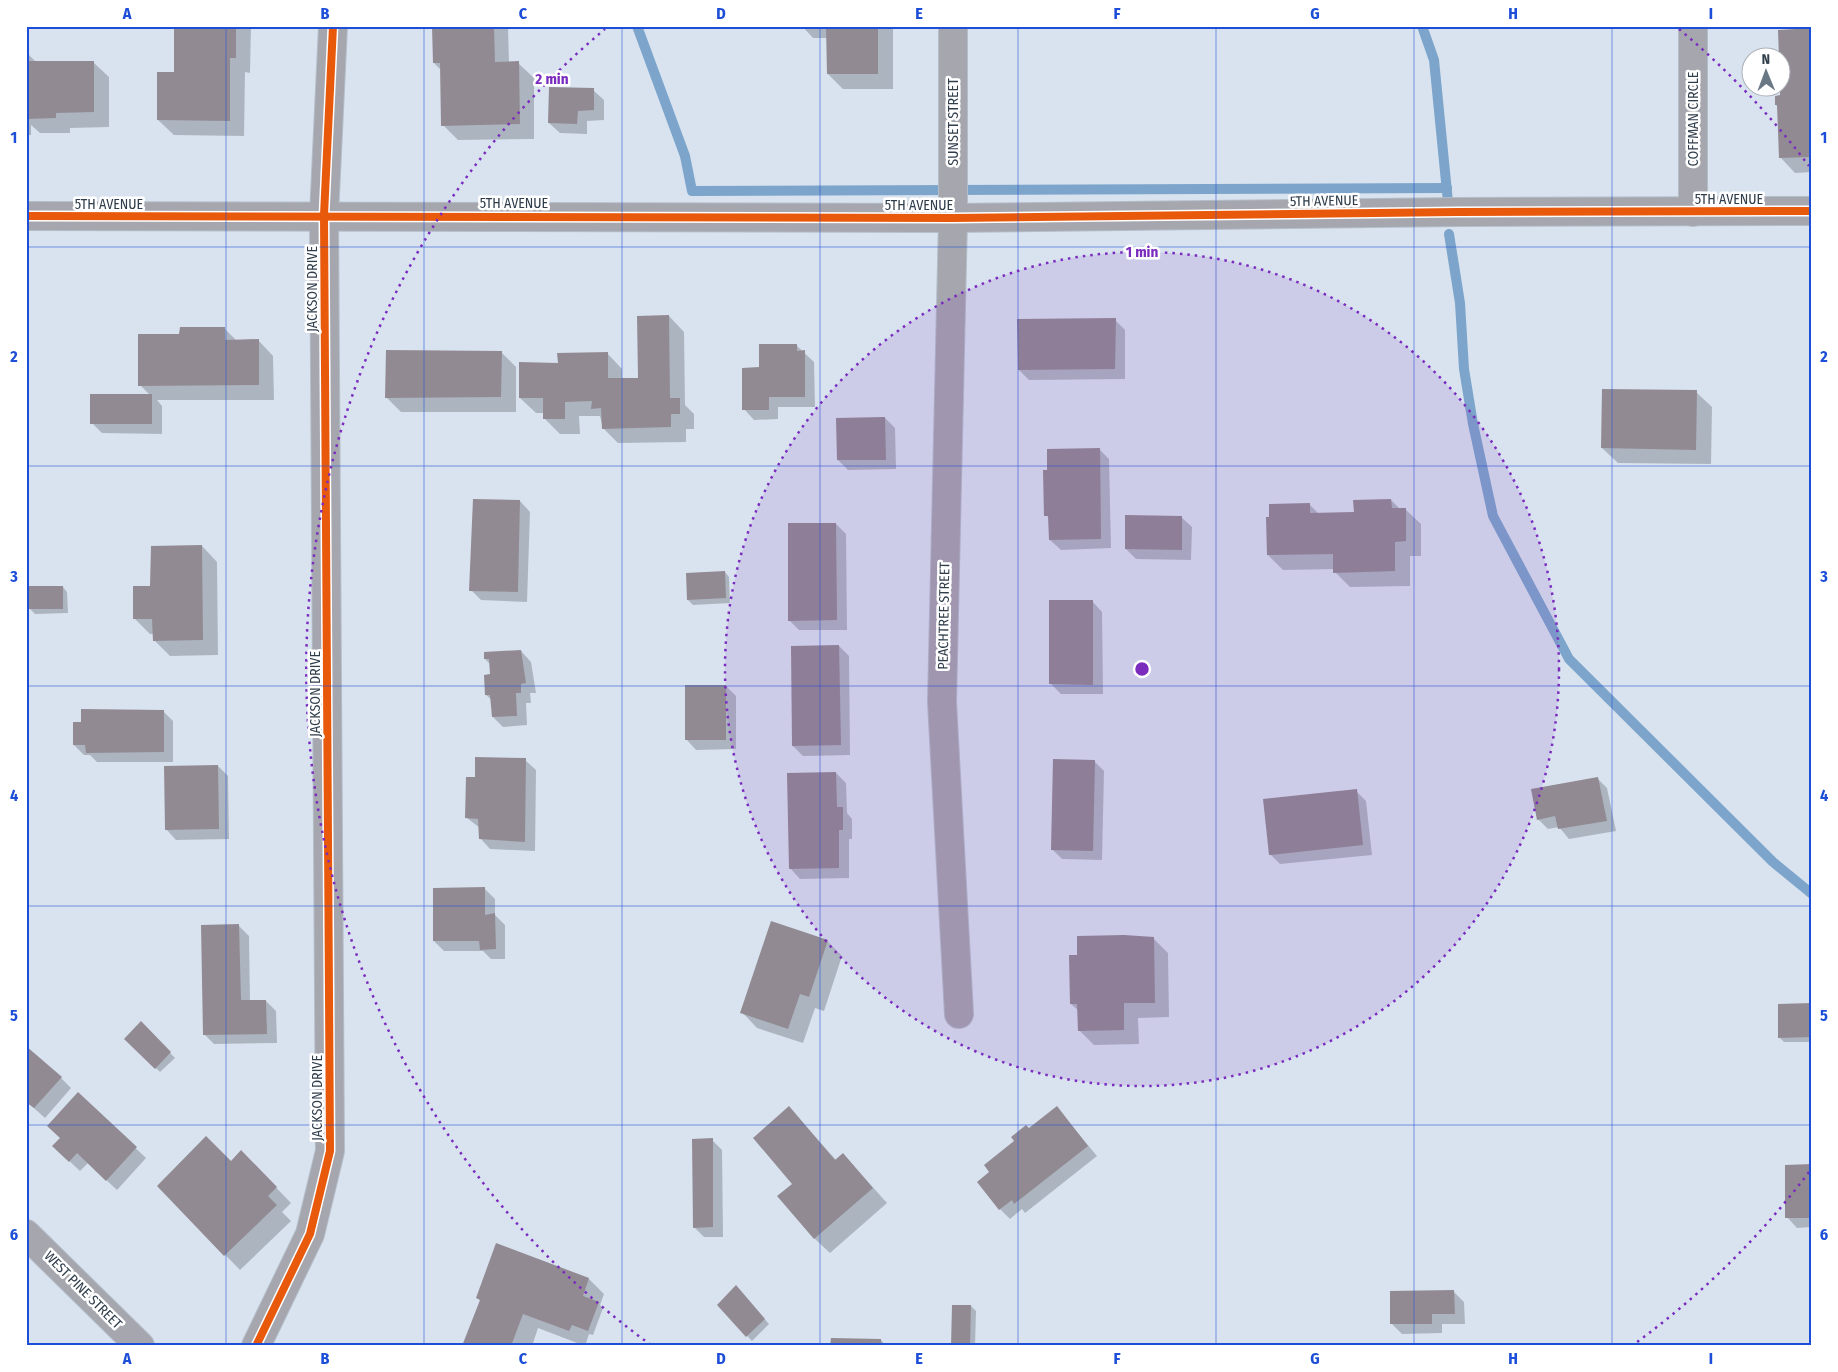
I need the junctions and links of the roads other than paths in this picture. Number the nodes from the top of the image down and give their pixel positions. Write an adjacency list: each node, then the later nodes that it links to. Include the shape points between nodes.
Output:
1 (333, 26): 6 (street, JACKSON DRIVE)
2 (953, 26): 8 (street, SUNSET STREET)
3 (1693, 26): 5 (street, COFFMAN CIRCLE)
4 (1812, 211): 5 (street, 5TH AVENUE)
5 (1693, 212): 8 (street, 5TH AVENUE)
6 (324, 215): 7 (street, 5TH AVENUE); 8 (street, 5TH AVENUE); 12 (street, JACKSON DRIVE, via 330,1151 310,1234)
7 (26, 216)
8 (953, 218): 9 (street, PEACHTREE STREET, via 942,702)
9 (959, 1014)
10 (26, 1234): 11 (street, WEST PINE STREET)
11 (140, 1346)
12 (256, 1346)

